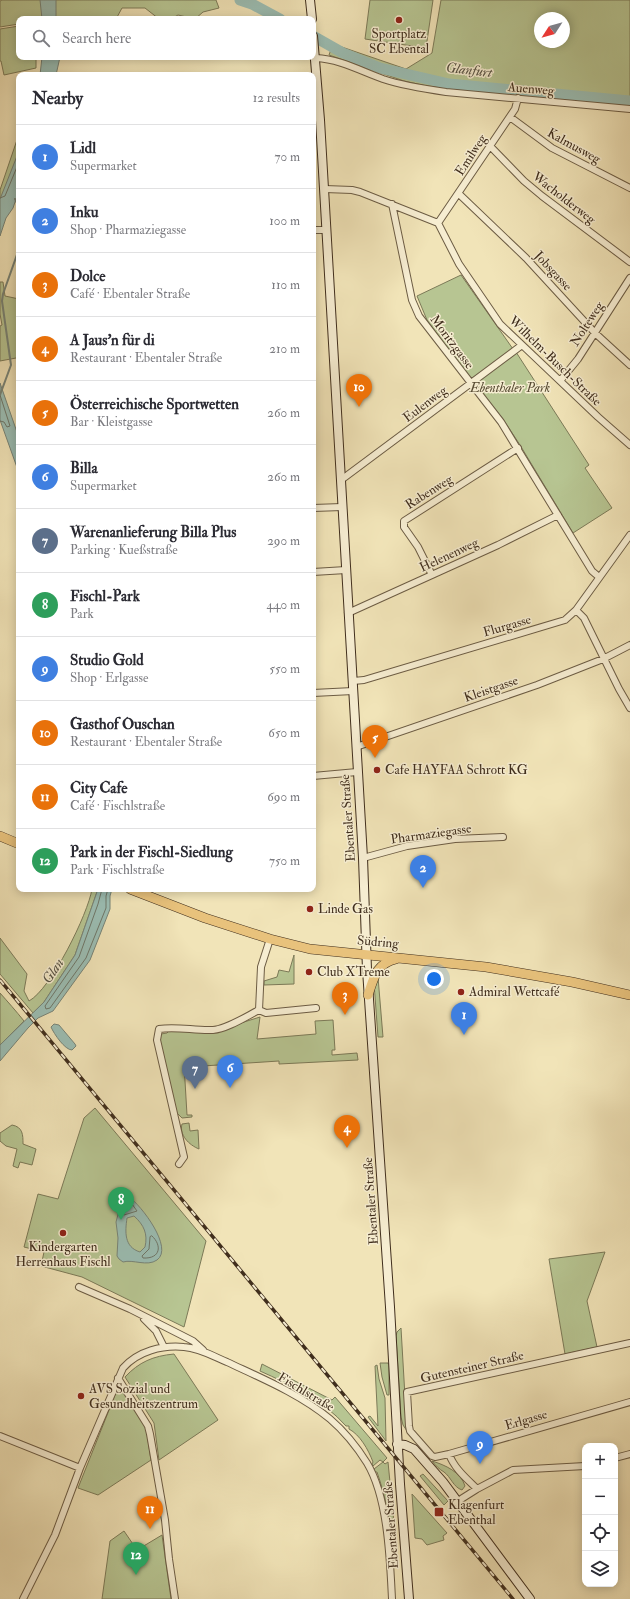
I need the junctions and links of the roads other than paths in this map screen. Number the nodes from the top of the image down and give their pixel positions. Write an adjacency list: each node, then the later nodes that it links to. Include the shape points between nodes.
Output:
1 (310, 0): 2 (main road)
2 (312, 16)
3 (316, 58): 4 (street, Auenweg, via 332,60 384,79 420,88); 7 (main road, Ebentaler Straße)
4 (518, 98): 5 (street, Auenweg); 6 (street, Emilweg)
5 (630, 109)
6 (510, 117): 8 (street, Emilweg); 9 (street, Kalmusweg, via 552,148)
7 (317, 127): 10 (main road, Ebentaler Straße)
8 (490, 146): 11 (street, Emilweg); 16 (street, Wacholderweg, via 542,196)
9 (630, 188)
10 (324, 190): 12 (street, via 352,190); 15 (main road, Ebentaler Straße)
11 (459, 194): 13 (street, Emilweg); 18 (street, Jobsgasse, via 526,258)
12 (392, 204): 13 (street); 22 (street, Moritzgasse, via 415,309)
13 (438, 223): 19 (street, Wilhelm-Busch-Straße, via 471,283 500,324)
14 (316, 230): 15 (street)
15 (326, 230): 25 (main road, Ebentaler Straße)
16 (630, 262)
17 (630, 278): 18 (street, Nolteweg)
18 (595, 333): 20 (street, Jobsgasse); 21 (street, Nolteweg)
19 (522, 345): 21 (street, Wilhelm-Busch-Straße); 22 (street, Eulenweg)
20 (630, 365)
21 (560, 381): 23 (street, Wilhelm-Busch-Straße)
22 (470, 384): 24 (street, Moritzgasse); 25 (street, Eulenweg)
23 (630, 445)
24 (518, 448): 28 (street, Moritzgasse); 32 (street, Rabenweg, via 404,521 404,527 418,547)
25 (341, 480): 26 (main road, Ebentaler Straße)
26 (342, 507): 27 (street); 30 (main road, Ebentaler Straße)
27 (316, 508)
28 (558, 515): 32 (street, Helenenweg); 33 (street, Moritzgasse, via 592,571)
29 (630, 535): 33 (street, Flurgasse)
30 (346, 570): 31 (street); 35 (main road, Ebentaler Straße)
31 (316, 572)
32 (432, 575): 35 (street, Helenenweg)
33 (599, 577): 34 (street, Flurgasse)
34 (576, 610): 37 (street, via 584,618); 38 (street, Flurgasse, via 557,623)
35 (348, 613): 38 (main road, Ebentaler Straße)
36 (630, 645): 37 (street, Kleistgasse)
37 (603, 659): 41 (street); 42 (street, Kleistgasse, via 537,685)
38 (353, 681): 39 (main road, Ebentaler Straße)
39 (353, 691): 40 (street); 42 (main road, Ebentaler Straße)
40 (316, 693)
41 (630, 708)
42 (356, 747): 43 (main road, Ebentaler Straße)
43 (357, 772): 44 (street); 48 (main road, Ebentaler Straße)
44 (316, 776)
45 (0, 836): 47 (main road)
46 (504, 837): 48 (street, Pharmaziegasse, via 407,846)
47 (16, 843)
48 (363, 858): 51 (main road, Ebentaler Straße)
49 (138, 892): 50 (main road, Südring)
50 (270, 939): 51 (main road, Südring, via 310,948); 56 (street, via 261,967)
51 (366, 955): 52 (main road, Südring); 53 (main road, Ebentaler Straße)
52 (402, 958): 53 (main road, via 387,961 381,966); 54 (main road, Südring, via 493,968)
53 (368, 995): 66 (main road, Ebentaler Straße)
54 (630, 995)
55 (316, 1008): 56 (street, via 266,1013)
56 (260, 1010): 57 (street, via 220,1029 159,1029 157,1040 184,1157)
57 (179, 1164)
58 (79, 1287): 59 (street)
59 (140, 1315): 61 (street, via 156,1331); 62 (street, via 194,1341)
60 (630, 1343): 67 (street, Gutensteiner Straße, via 407,1392 410,1431 432,1456)
61 (164, 1347): 62 (street, Fischlstraße, via 185,1347); 63 (street, Fischlstraße, via 131,1359)
62 (204, 1352): 76 (street, Fischlstraße, via 289,1393 318,1410 354,1444 368,1464 379,1491 390,1561)
63 (118, 1378): 71 (street, Fischlstraße); 75 (street, via 148,1426 165,1520)
64 (630, 1402): 67 (street, Erlgasse)
65 (0, 1436): 71 (street)
66 (397, 1444): 73 (main road, via 414,1449); 77 (main road, Ebentaler Straße)
67 (449, 1454): 72 (street, via 456,1468)
68 (630, 1454): 69 (street)
69 (618, 1457)
70 (582, 1466): 72 (street, via 512,1470)
71 (80, 1468): 74 (street, Fischlstraße, via 55,1535)
72 (477, 1489): 73 (street)
73 (458, 1501): 78 (main road)
74 (23, 1599)
75 (175, 1599)
76 (392, 1599)
77 (409, 1599)
78 (530, 1599)

